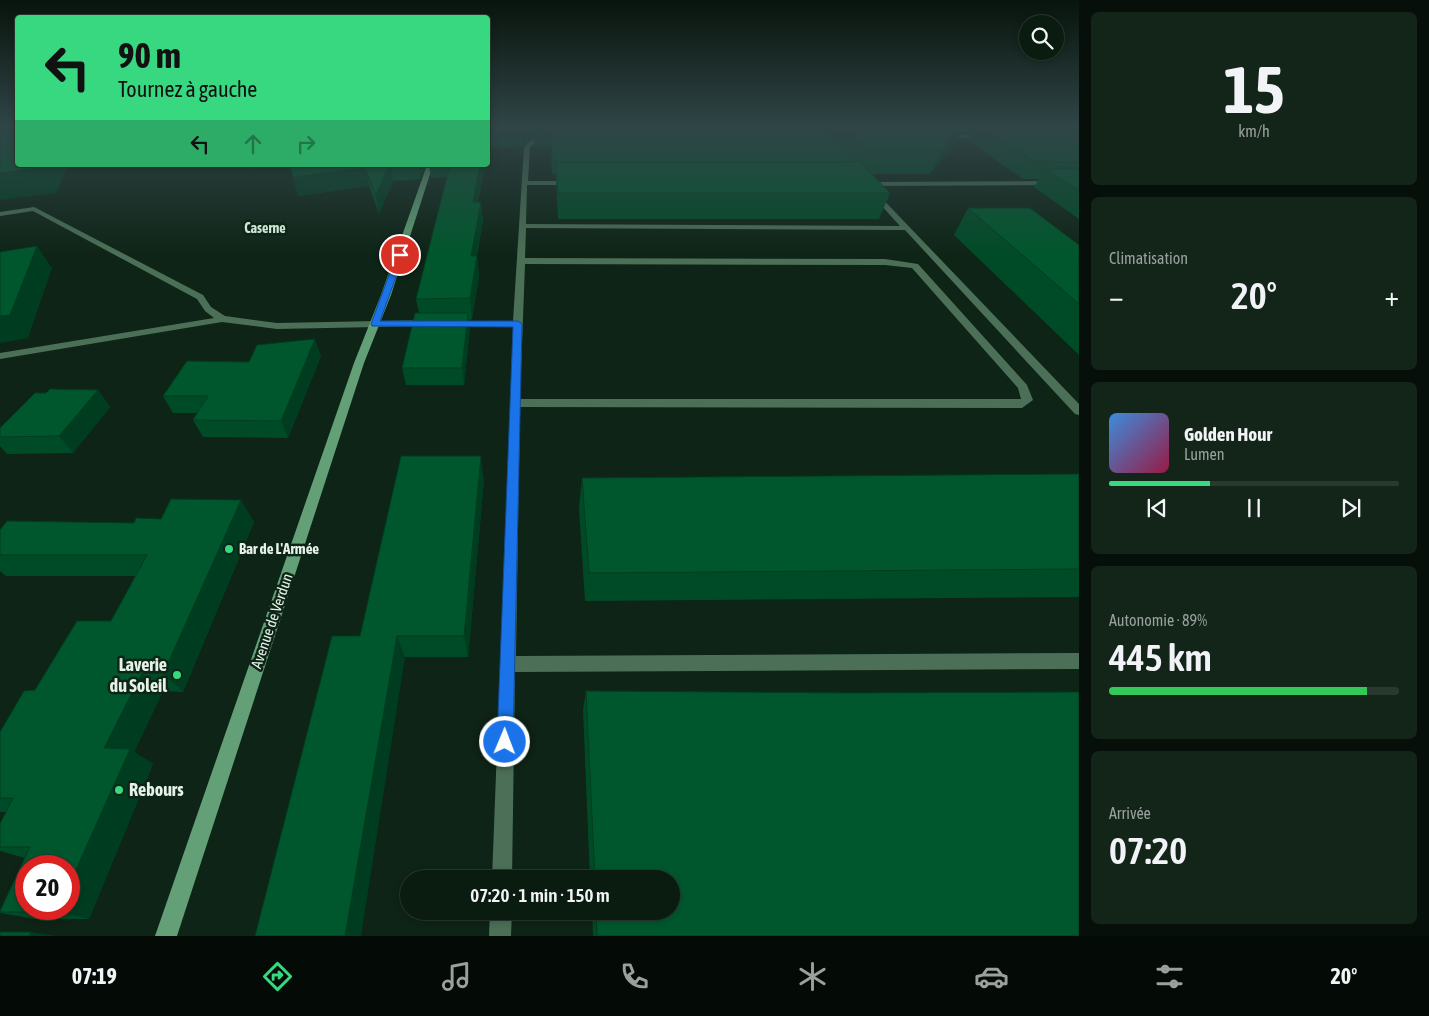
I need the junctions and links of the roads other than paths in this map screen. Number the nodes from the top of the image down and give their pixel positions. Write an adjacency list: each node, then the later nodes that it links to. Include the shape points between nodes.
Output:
1 (428, 170): 11 (main road, Avenue de Verdun)
2 (525, 170): 3 (lane)
3 (524, 183): 4 (lane); 7 (lane)
4 (582, 183)
5 (1079, 183): 8 (lane, via 860,182)
6 (0, 214): 10 (lane, via 34,209 200,297 208,309)
7 (522, 226): 8 (lane); 9 (lane)
8 (907, 228): 15 (lane)
9 (521, 261): 12 (lane); 14 (lane, via 885,262 915,266 1023,387 1027,400 1022,404)
10 (222, 318): 11 (lane, via 277,326); 13 (lane)
11 (375, 324): 12 (lane); 20 (main road, Avenue de Verdun)
12 (518, 324): 14 (lane)
13 (0, 356)
14 (514, 402): 17 (lane)
15 (1079, 411)
16 (1079, 661): 17 (lane)
17 (507, 664): 18 (lane)
18 (502, 870)
19 (501, 920): 21 (lane)
20 (166, 936)
21 (500, 936)

